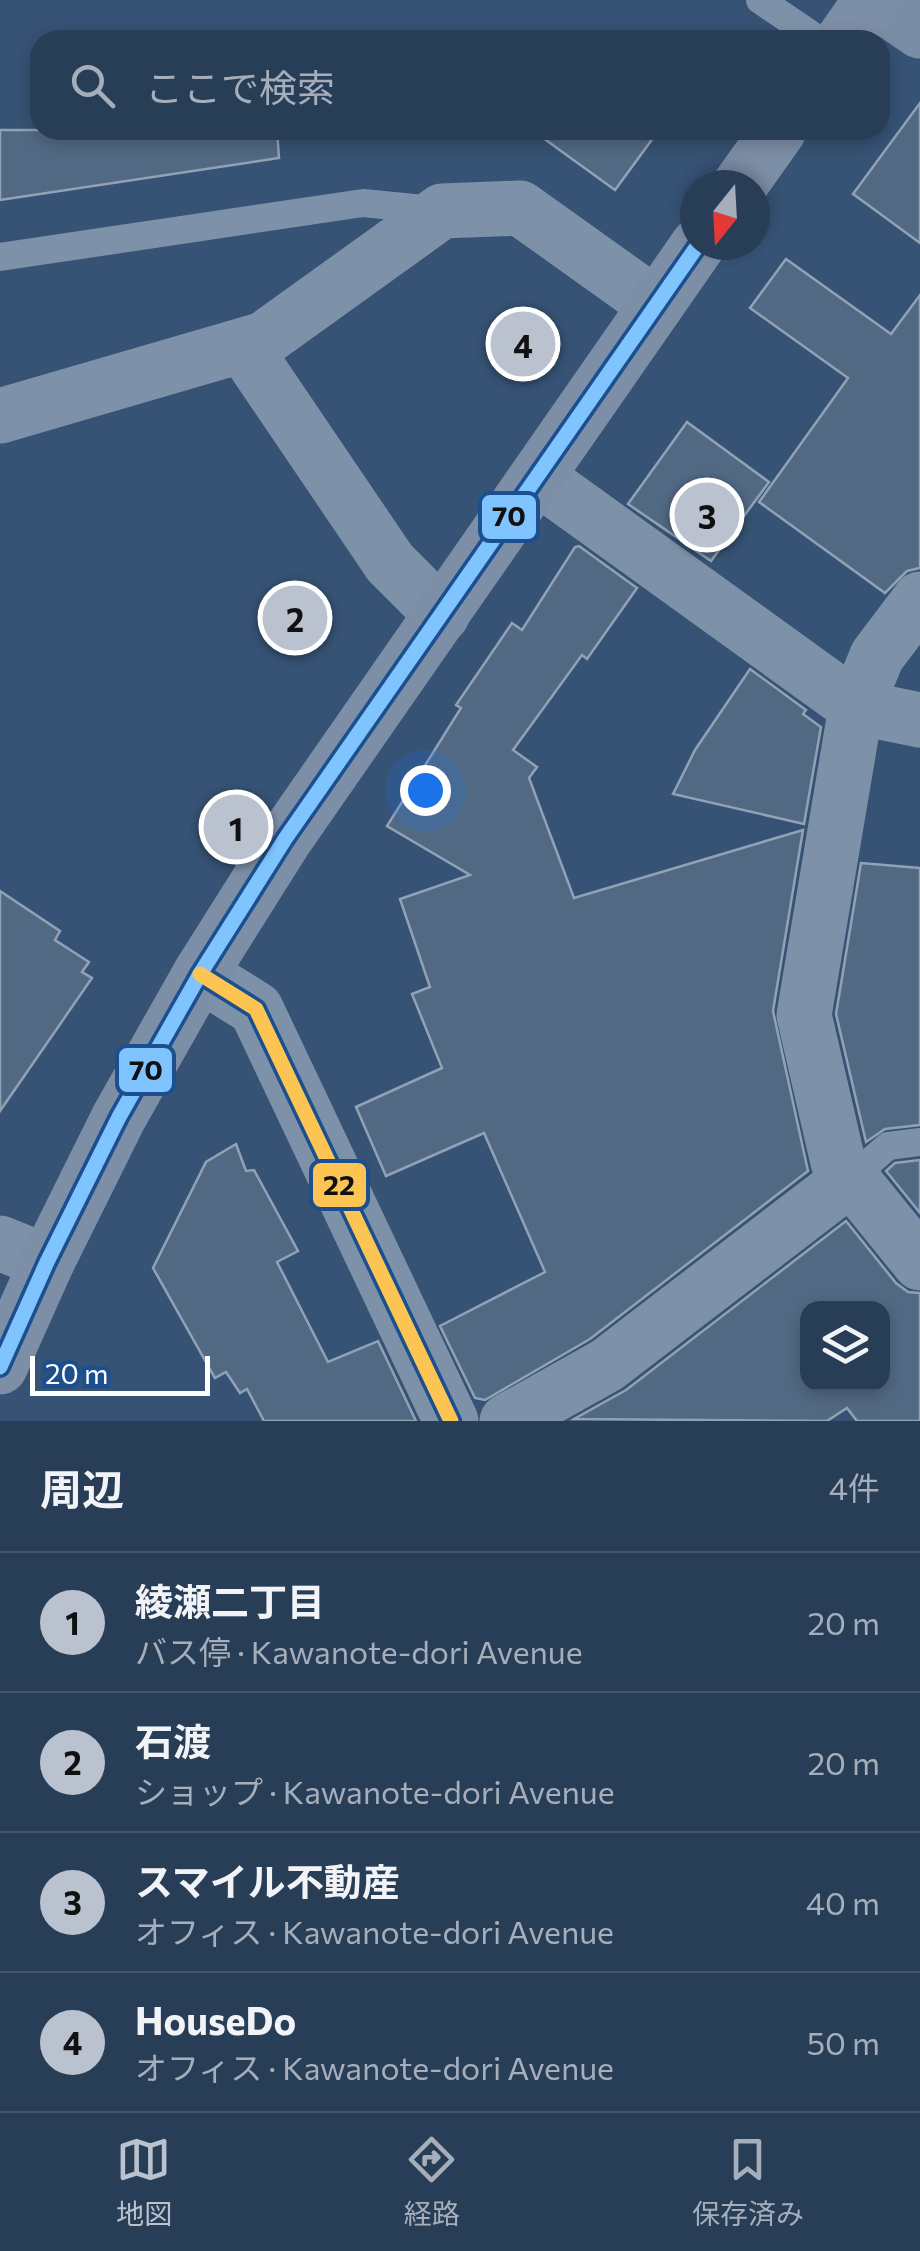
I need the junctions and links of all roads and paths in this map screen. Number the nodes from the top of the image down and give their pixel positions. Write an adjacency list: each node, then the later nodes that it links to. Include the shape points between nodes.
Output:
1 (760, 0): 3 (lane)
2 (873, 0): 4 (main road); 5 (street)
3 (804, 30)
4 (850, 30)
5 (920, 31)
6 (772, 140): 7 (main road)
7 (751, 170)
8 (442, 211): 9 (lane, via 362,203); 11 (street, via 520,208); 12 (street, via 264,339)
9 (0, 256)
10 (687, 260): 11 (main road)
11 (656, 304): 14 (main road)
12 (243, 346): 13 (street); 16 (street, via 390,563)
13 (0, 416)
14 (538, 477): 16 (main road); 17 (street)
15 (920, 599): 17 (street, via 876,656)
16 (442, 615): 19 (main road)
17 (856, 706): 18 (street); 21 (street, via 804,1016 838,1162)
18 (920, 720)
19 (200, 974): 22 (main road, via 119,1116); 26 (street, via 256,1009)
20 (920, 1142): 21 (lane, via 888,1146)
21 (851, 1178): 23 (street); 25 (street, via 607,1365)
22 (23, 1252): 24 (main road)
23 (920, 1264)
24 (0, 1367)
25 (521, 1418)
26 (452, 1421)

